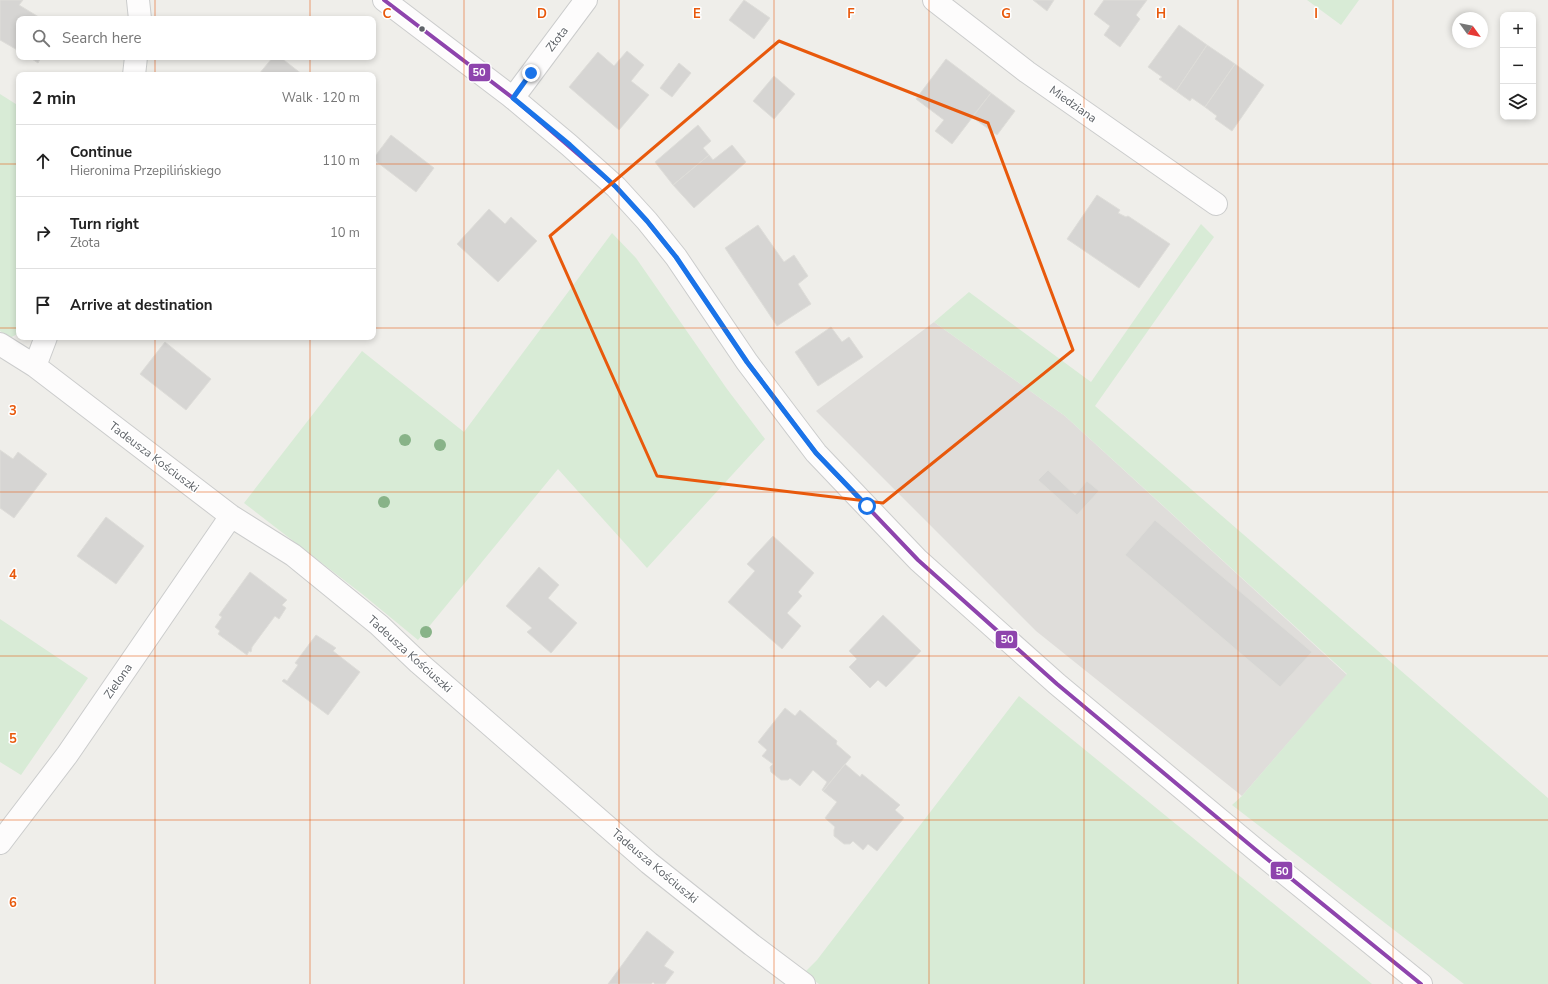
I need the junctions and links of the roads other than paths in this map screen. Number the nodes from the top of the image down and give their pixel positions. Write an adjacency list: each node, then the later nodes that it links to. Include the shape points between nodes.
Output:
1 (138, 0): 5 (street)
2 (384, 0): 8 (street)
3 (586, 0): 8 (street, Złota)
4 (934, 0): 9 (street, Miedziana, via 1027,72)
5 (140, 16)
6 (136, 60): 7 (street)
7 (134, 72)
8 (513, 98): 16 (street, via 616,187 647,221 676,257 747,362 816,453 918,560 1057,684)
9 (1216, 204)
10 (45, 340): 12 (street)
11 (0, 344): 12 (street, Tadeusza Kościuszki)
12 (35, 366): 13 (street, Tadeusza Kościuszki)
13 (231, 516): 14 (street, Zielona, via 67,755); 15 (street, Tadeusza Kościuszki, via 293,555 379,625 419,663 649,863)
14 (0, 843)
15 (804, 984)
16 (1421, 984)

